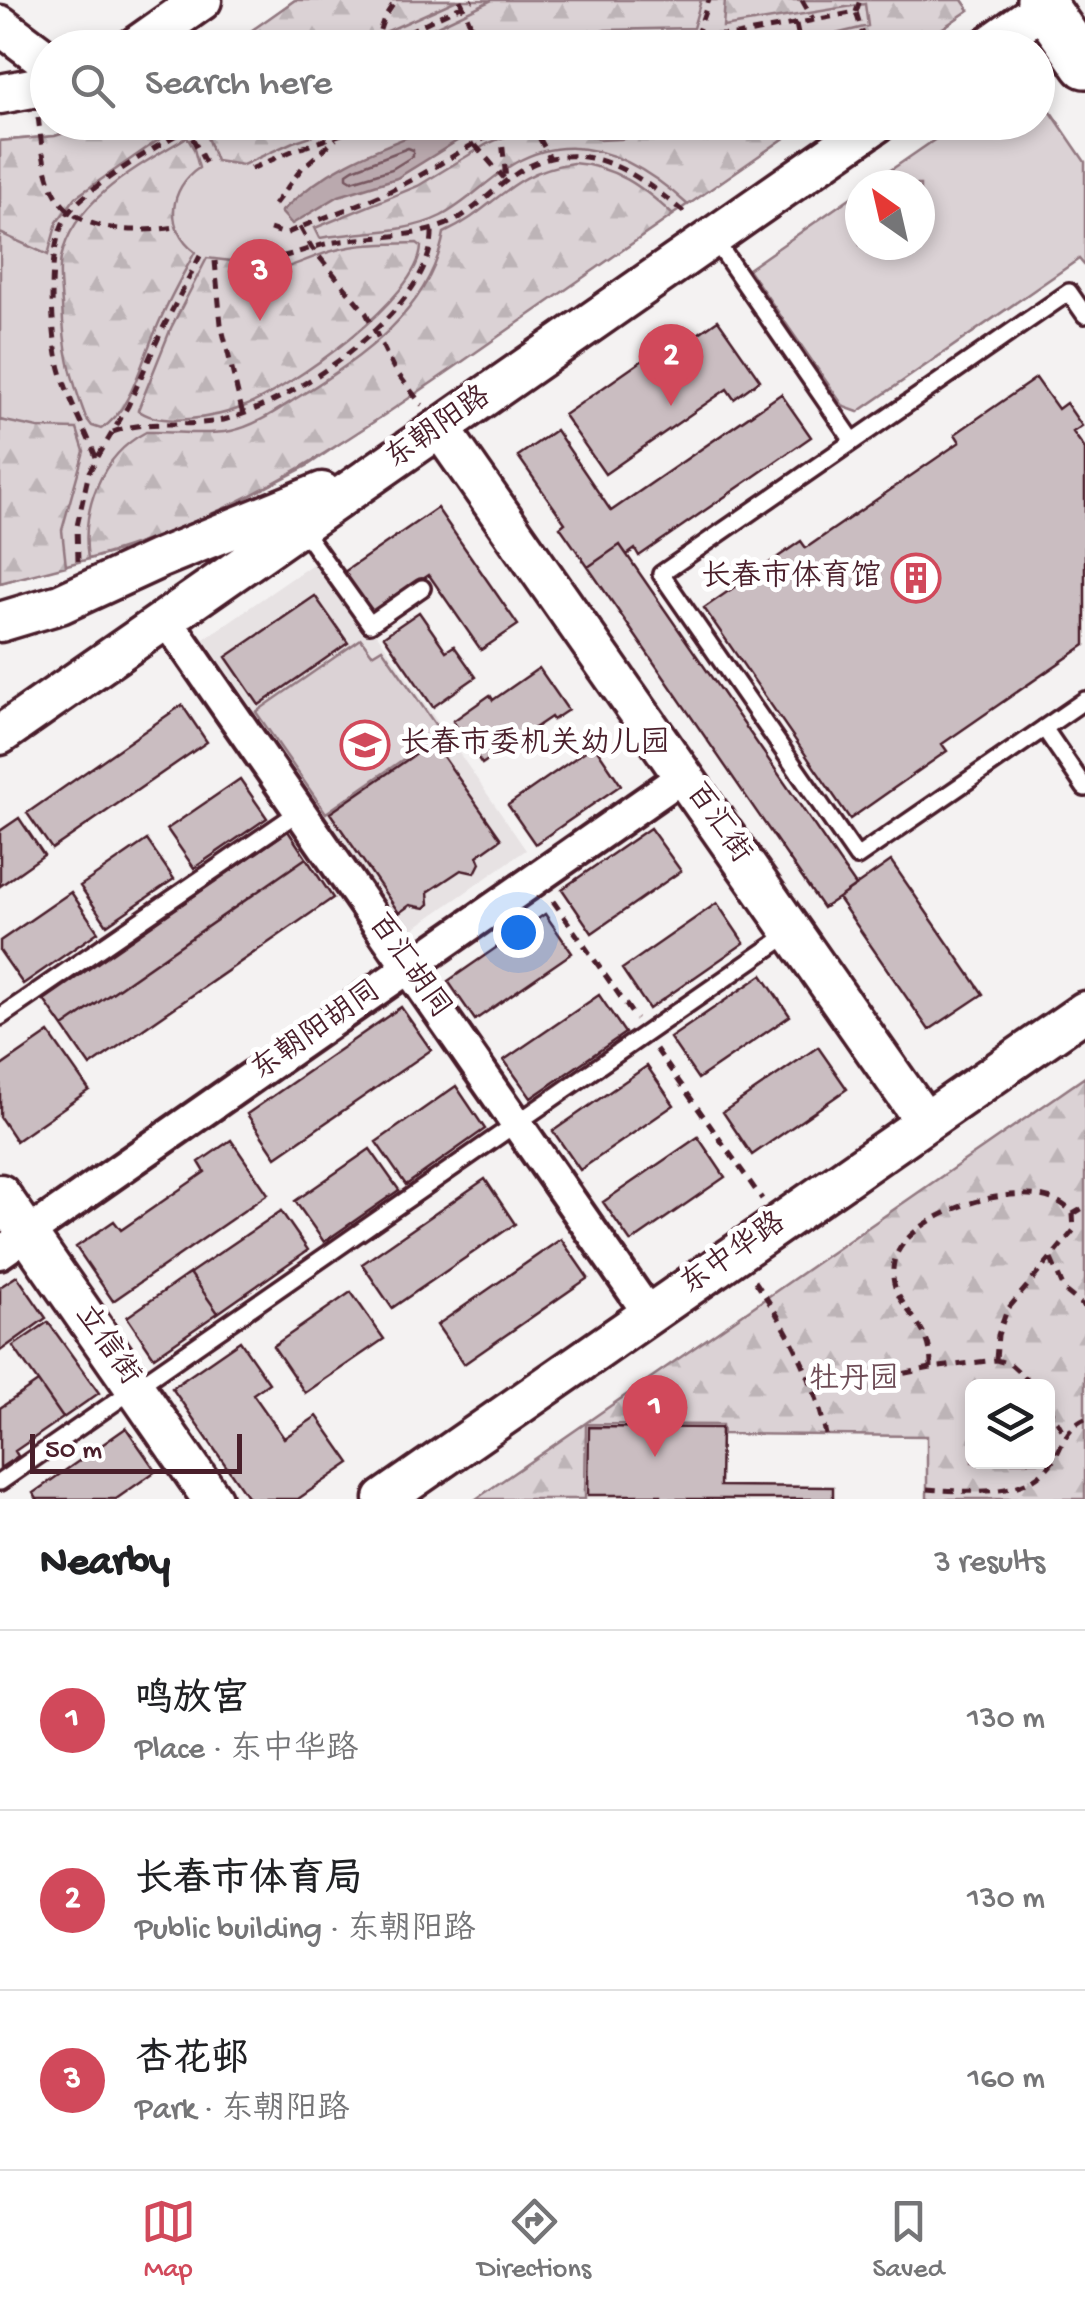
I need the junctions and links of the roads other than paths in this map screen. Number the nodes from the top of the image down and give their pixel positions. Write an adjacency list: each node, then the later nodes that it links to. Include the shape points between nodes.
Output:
1 (202, 0): 4 (street)
2 (1042, 3): 5 (street); 6 (main road)
3 (0, 25): 7 (street)
4 (160, 30)
5 (1008, 30)
6 (1085, 65)
7 (30, 78)
8 (852, 140): 9 (street, 东朝阳路)
9 (713, 238): 11 (street, 东朝阳路); 12 (lane)
10 (1085, 315): 12 (lane, via 1069,292)
11 (440, 428): 13 (street, 东朝阳路); 22 (street, 百汇街)
12 (853, 441): 20 (lane, via 661,574 857,858)
13 (384, 467): 14 (street, 东朝阳路); 16 (street)
14 (300, 526): 15 (lane, via 370,624); 17 (street, 东朝阳路)
15 (422, 588)
16 (84, 594): 17 (street, via 136,594); 18 (street)
17 (166, 619): 21 (street, 东朝阳路); 24 (street, 百汇胡同)
18 (0, 622)
19 (1085, 700): 20 (lane)
20 (1044, 728): 23 (lane)
21 (0, 735)
22 (683, 776): 25 (street, 百汇街); 26 (street, 东朝阳胡同)
23 (1085, 788)
24 (300, 811): 26 (street, 百汇胡同); 28 (lane)
25 (792, 932): 29 (street, 百汇街); 30 (lane)
26 (408, 968): 30 (street, 百汇胡同); 32 (street, 东朝阳胡同)
27 (1085, 1011): 29 (street, 东中华路)
28 (0, 1017)
29 (925, 1122): 33 (street, 东中华路)
30 (516, 1124): 33 (street, 百汇胡同); 34 (lane)
31 (0, 1194): 32 (street, 立信街)
32 (14, 1243): 34 (street, 立信街)
33 (649, 1314): 37 (street, 东中华路)
34 (135, 1388): 35 (lane); 36 (street, 立信街)
35 (0, 1482)
36 (212, 1499)
37 (384, 1499)

